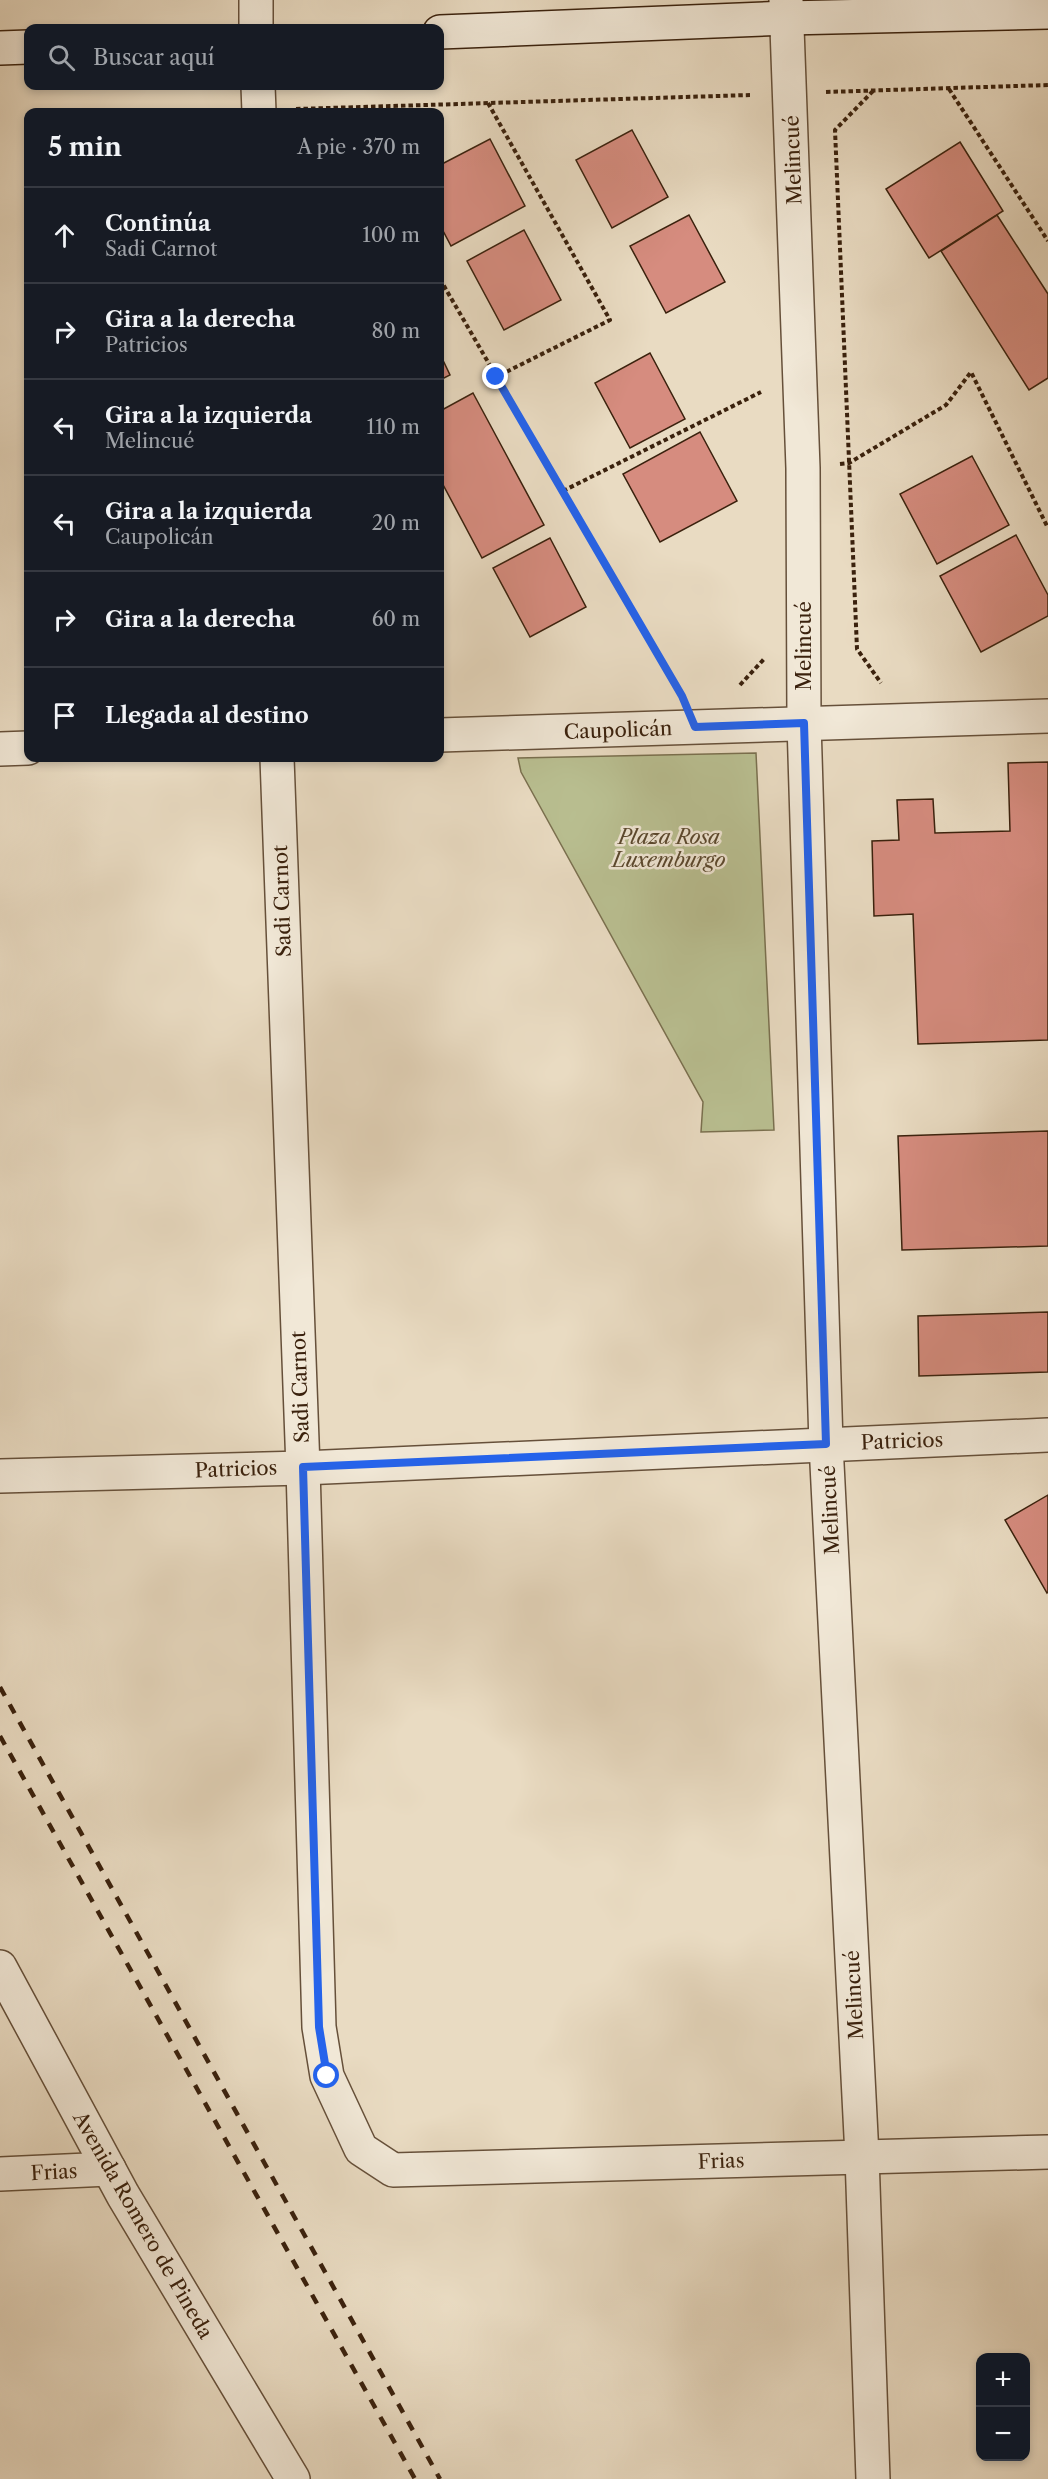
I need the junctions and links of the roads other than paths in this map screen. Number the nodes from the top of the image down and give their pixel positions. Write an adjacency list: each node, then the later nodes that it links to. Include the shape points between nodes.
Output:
1 (256, 0): 4 (street)
2 (787, 9): 3 (street); 5 (street); 9 (street, Melincué, via 803,468)
3 (1048, 12)
4 (256, 24)
5 (444, 32)
6 (24, 47): 7 (street)
7 (0, 48)
8 (1048, 716): 9 (street, Caupolicán)
9 (804, 723): 10 (street, Caupolicán); 15 (street, Melincué)
10 (444, 735)
11 (24, 748): 12 (street)
12 (0, 749)
13 (277, 762): 16 (street, Sadi Carnot)
14 (1048, 1435): 15 (street, Patricios)
15 (826, 1444): 16 (street, Patricios); 20 (street, Melincué)
16 (303, 1467): 17 (street, Patricios); 22 (street, Sadi Carnot, via 319,2027 327,2076 361,2149)
17 (0, 1476)
18 (0, 1967): 21 (street, Avenida Romero de Pineda)
19 (1048, 2152): 20 (street, Frias)
20 (862, 2156): 22 (street, Frias); 25 (street, Melincué)
21 (109, 2169): 23 (street, Frias); 24 (street, Avenida Romero de Pineda)
22 (393, 2170)
23 (0, 2174)
24 (293, 2479)
25 (873, 2479)

